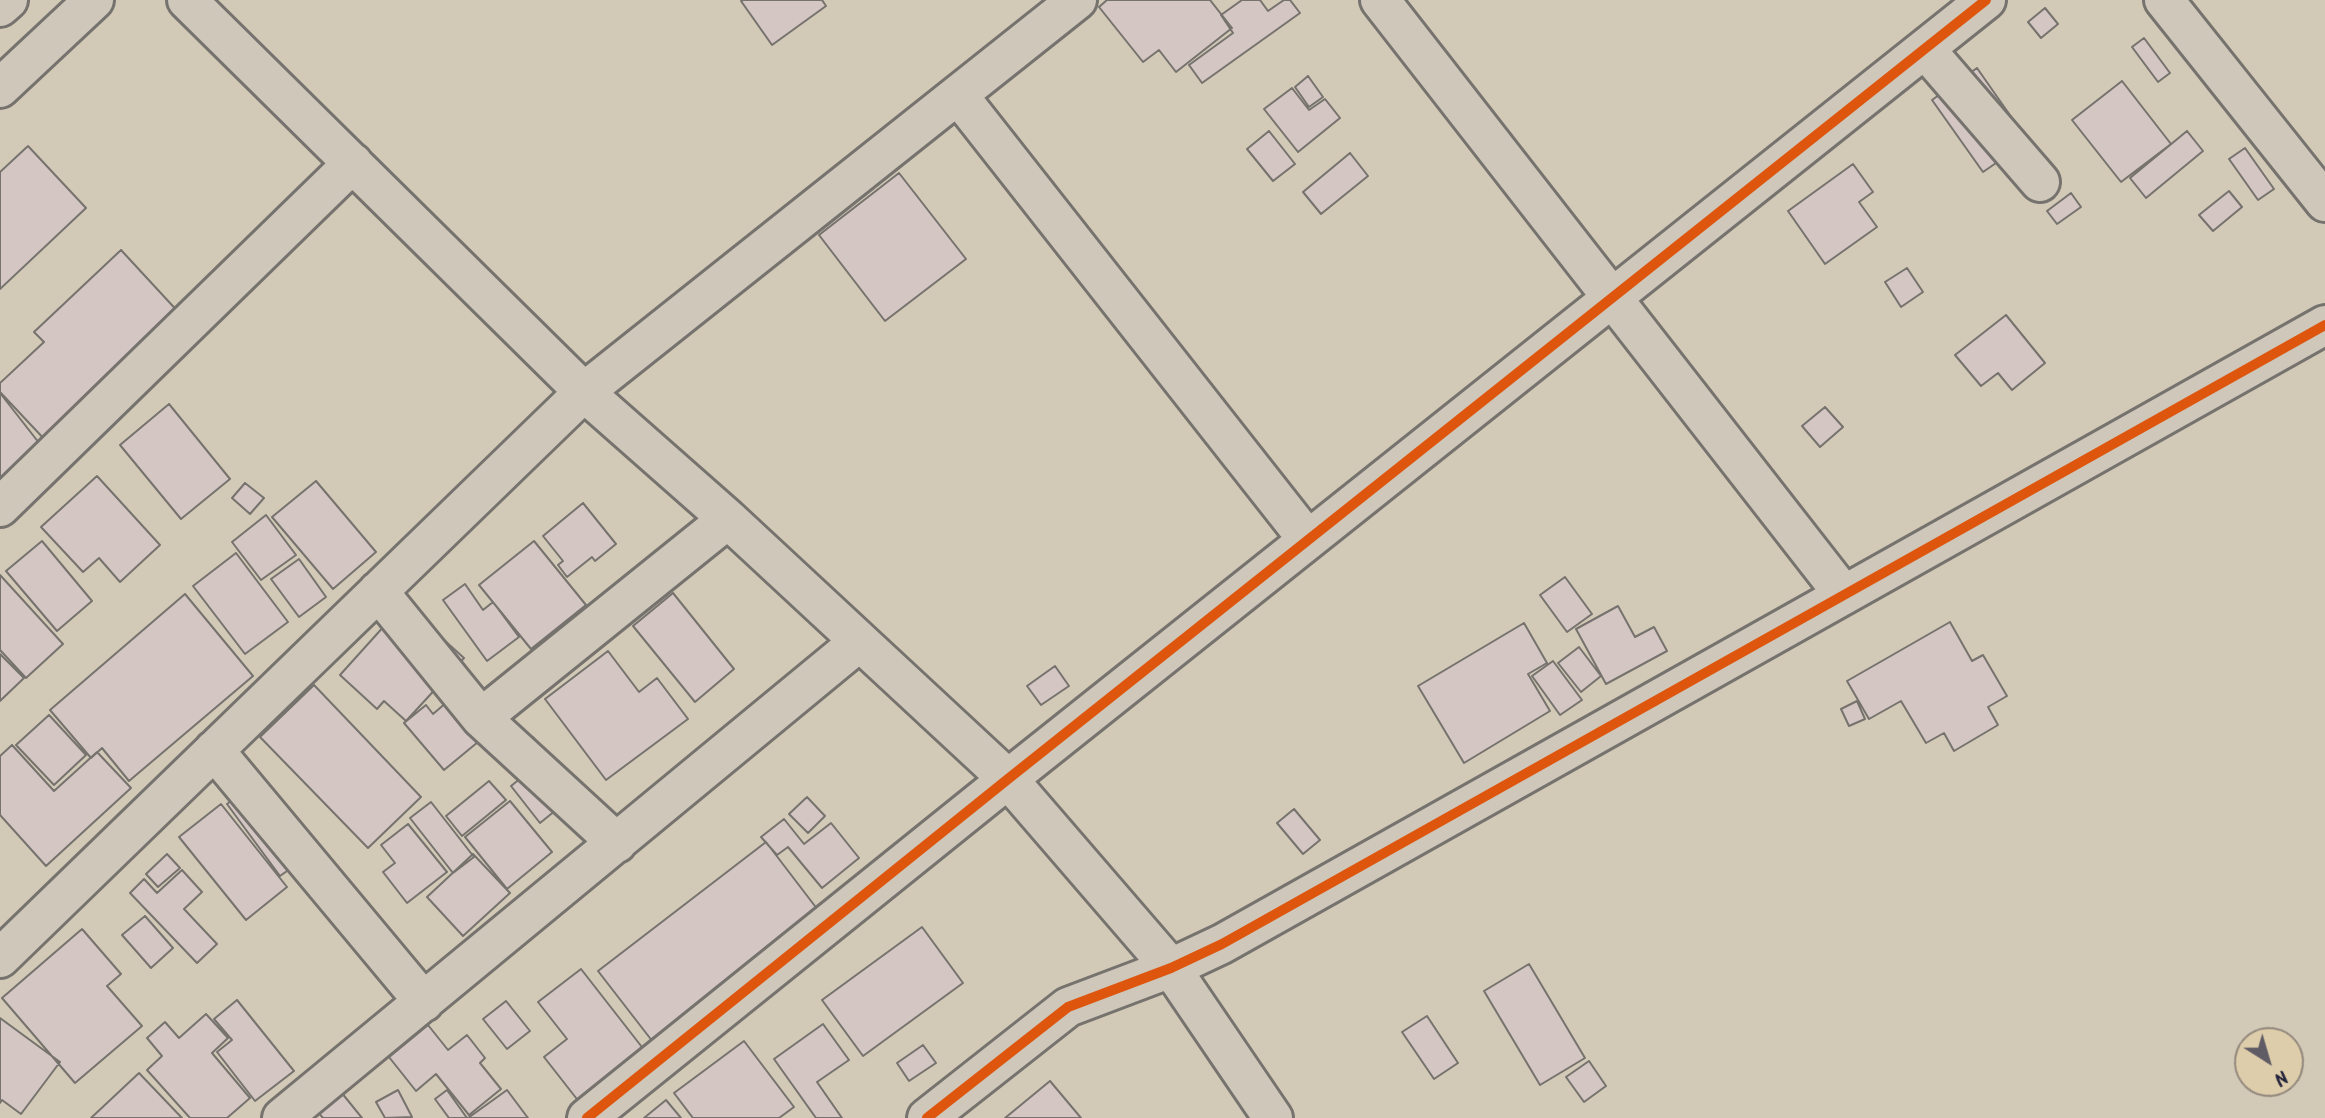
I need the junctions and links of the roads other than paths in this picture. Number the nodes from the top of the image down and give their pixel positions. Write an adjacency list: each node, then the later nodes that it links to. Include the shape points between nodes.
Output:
1 (8, 0): 8 (street)
2 (94, 0): 10 (street)
3 (187, 0): 12 (street)
4 (1077, 0): 11 (street)
5 (1380, 0): 15 (street)
6 (1986, 0): 9 (street)
7 (2164, 0): 14 (street)
8 (0, 7)
9 (1925, 49): 13 (street); 15 (street)
10 (0, 88)
11 (958, 95): 17 (street); 20 (street)
12 (353, 163): 17 (street); 18 (street)
13 (2040, 182)
14 (2325, 202)
15 (1612, 298): 20 (street); 22 (street)
16 (2325, 325): 22 (street)
17 (584, 392): 19 (street); 21 (street)
18 (0, 506)
19 (728, 519): 23 (street); 24 (street)
20 (1308, 540): 26 (street)
21 (378, 591): 24 (street); 25 (street)
22 (1844, 595): 29 (street, via 1222,944)
23 (859, 642): 26 (street); 27 (street)
24 (481, 718): 27 (street)
25 (214, 750): 28 (street); 30 (street)
26 (1008, 779): 29 (street); 32 (street)
27 (617, 842): 30 (street)
28 (0, 958)
29 (1171, 968): 33 (street, via 1068,1007); 34 (street)
30 (424, 1002): 31 (street)
31 (282, 1118)
32 (587, 1118)
33 (927, 1118)
34 (1273, 1118)

